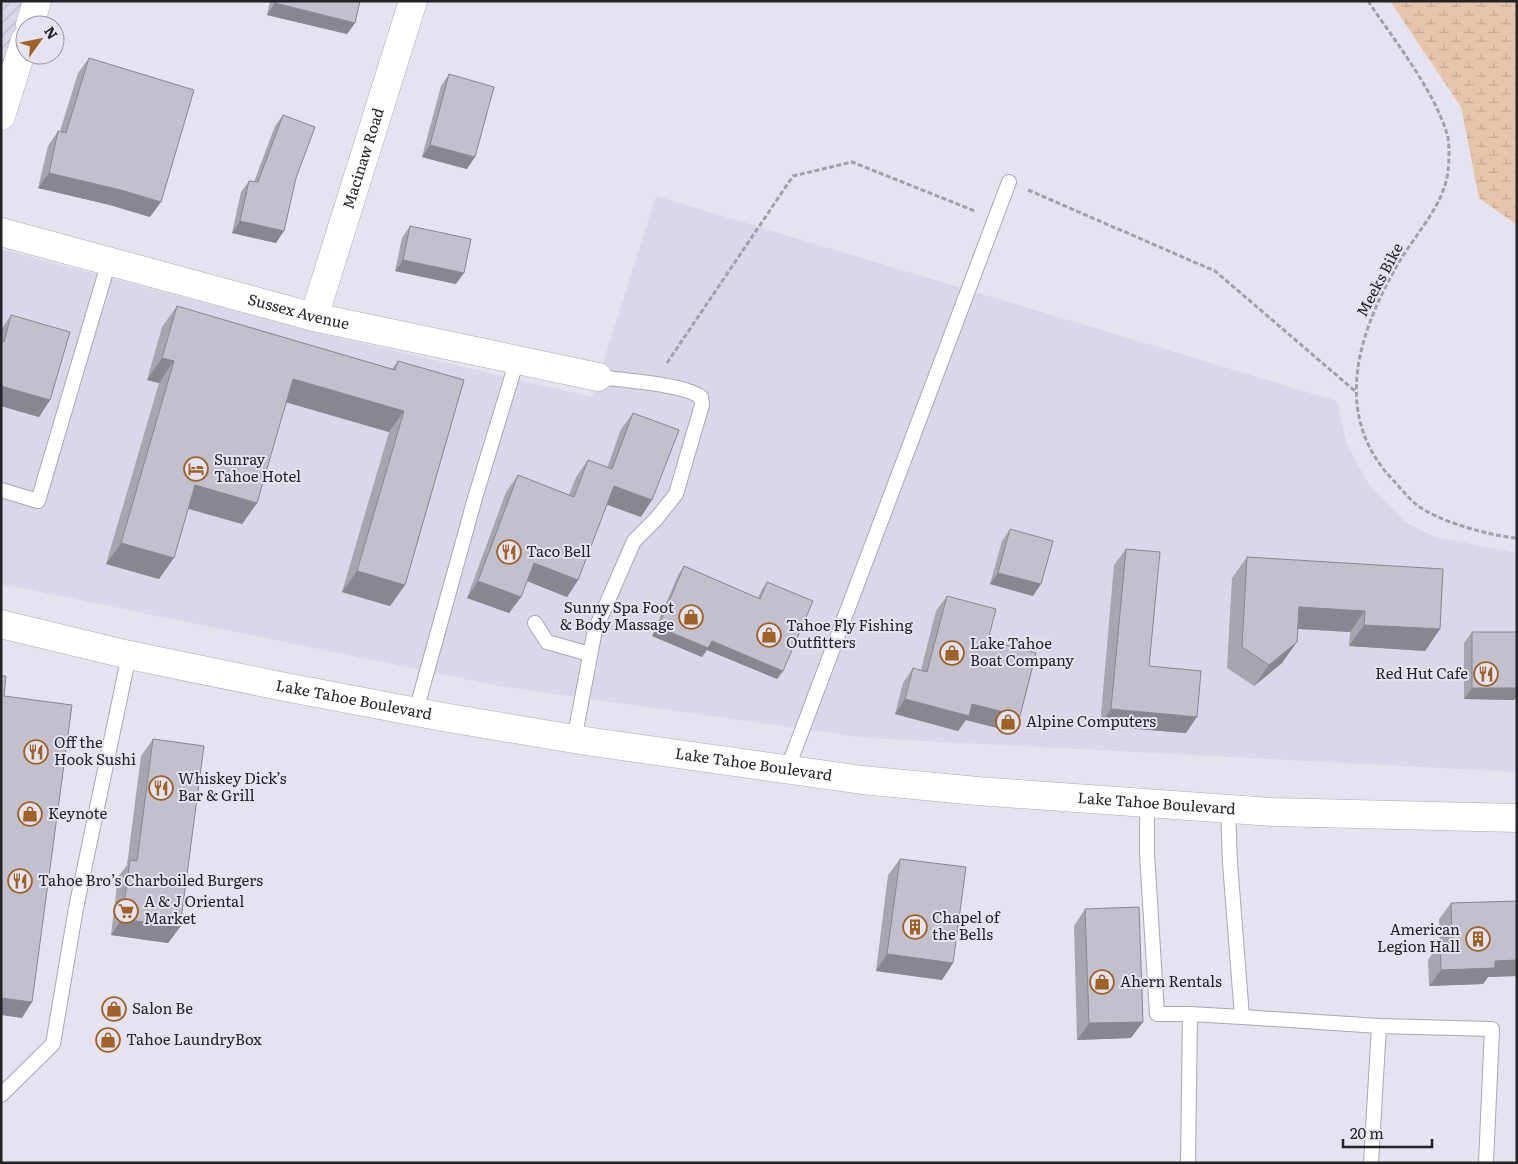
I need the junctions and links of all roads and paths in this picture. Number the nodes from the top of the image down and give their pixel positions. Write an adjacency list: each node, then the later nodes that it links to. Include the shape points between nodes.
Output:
1 (37, 1): 4 (main road)
2 (413, 1): 10 (main road, Macinaw Road)
3 (1368, 1): 14 (path, Meeks Bike, via 1438,112 1448,136 1448,171 1442,197 1398,264 1372,314 1360,352 1355,391 1363,434 1382,469 1417,505 1445,520 1485,533)
4 (33, 15)
5 (17, 65): 6 (main road)
6 (1, 116)
7 (1008, 182): 21 (lane)
8 (1, 232): 9 (main road, Sussex Avenue)
9 (109, 261): 10 (main road, Sussex Avenue); 13 (lane, via 38,501)
10 (314, 316): 11 (main road, Sussex Avenue)
11 (517, 360): 12 (main road, Sussex Avenue); 19 (lane)
12 (598, 377): 17 (lane, via 695,393 701,397 702,404 676,494 634,541 595,630)
13 (1, 490)
14 (1517, 538)
15 (535, 623): 17 (lane, via 547,642)
16 (1, 624): 18 (main road, Lake Tahoe Boulevard)
17 (590, 654): 20 (lane)
18 (129, 655): 19 (main road, Lake Tahoe Boulevard); 28 (lane, via 76,908 53,1044)
19 (416, 711): 20 (main road, Lake Tahoe Boulevard)
20 (574, 740): 21 (main road, Lake Tahoe Boulevard)
21 (788, 770): 22 (main road, Lake Tahoe Boulevard, via 862,780)
22 (1146, 803): 23 (main road, Lake Tahoe Boulevard); 25 (lane, via 1158,1014)
23 (1228, 808): 24 (main road, Lake Tahoe Boulevard); 26 (lane)
24 (1517, 818)
25 (1190, 1014): 26 (lane); 29 (lane)
26 (1242, 1017): 27 (lane)
27 (1379, 1026): 30 (lane); 31 (lane, via 1492,1029)
28 (1, 1096)
29 (1188, 1163)
30 (1371, 1163)
31 (1486, 1163)

